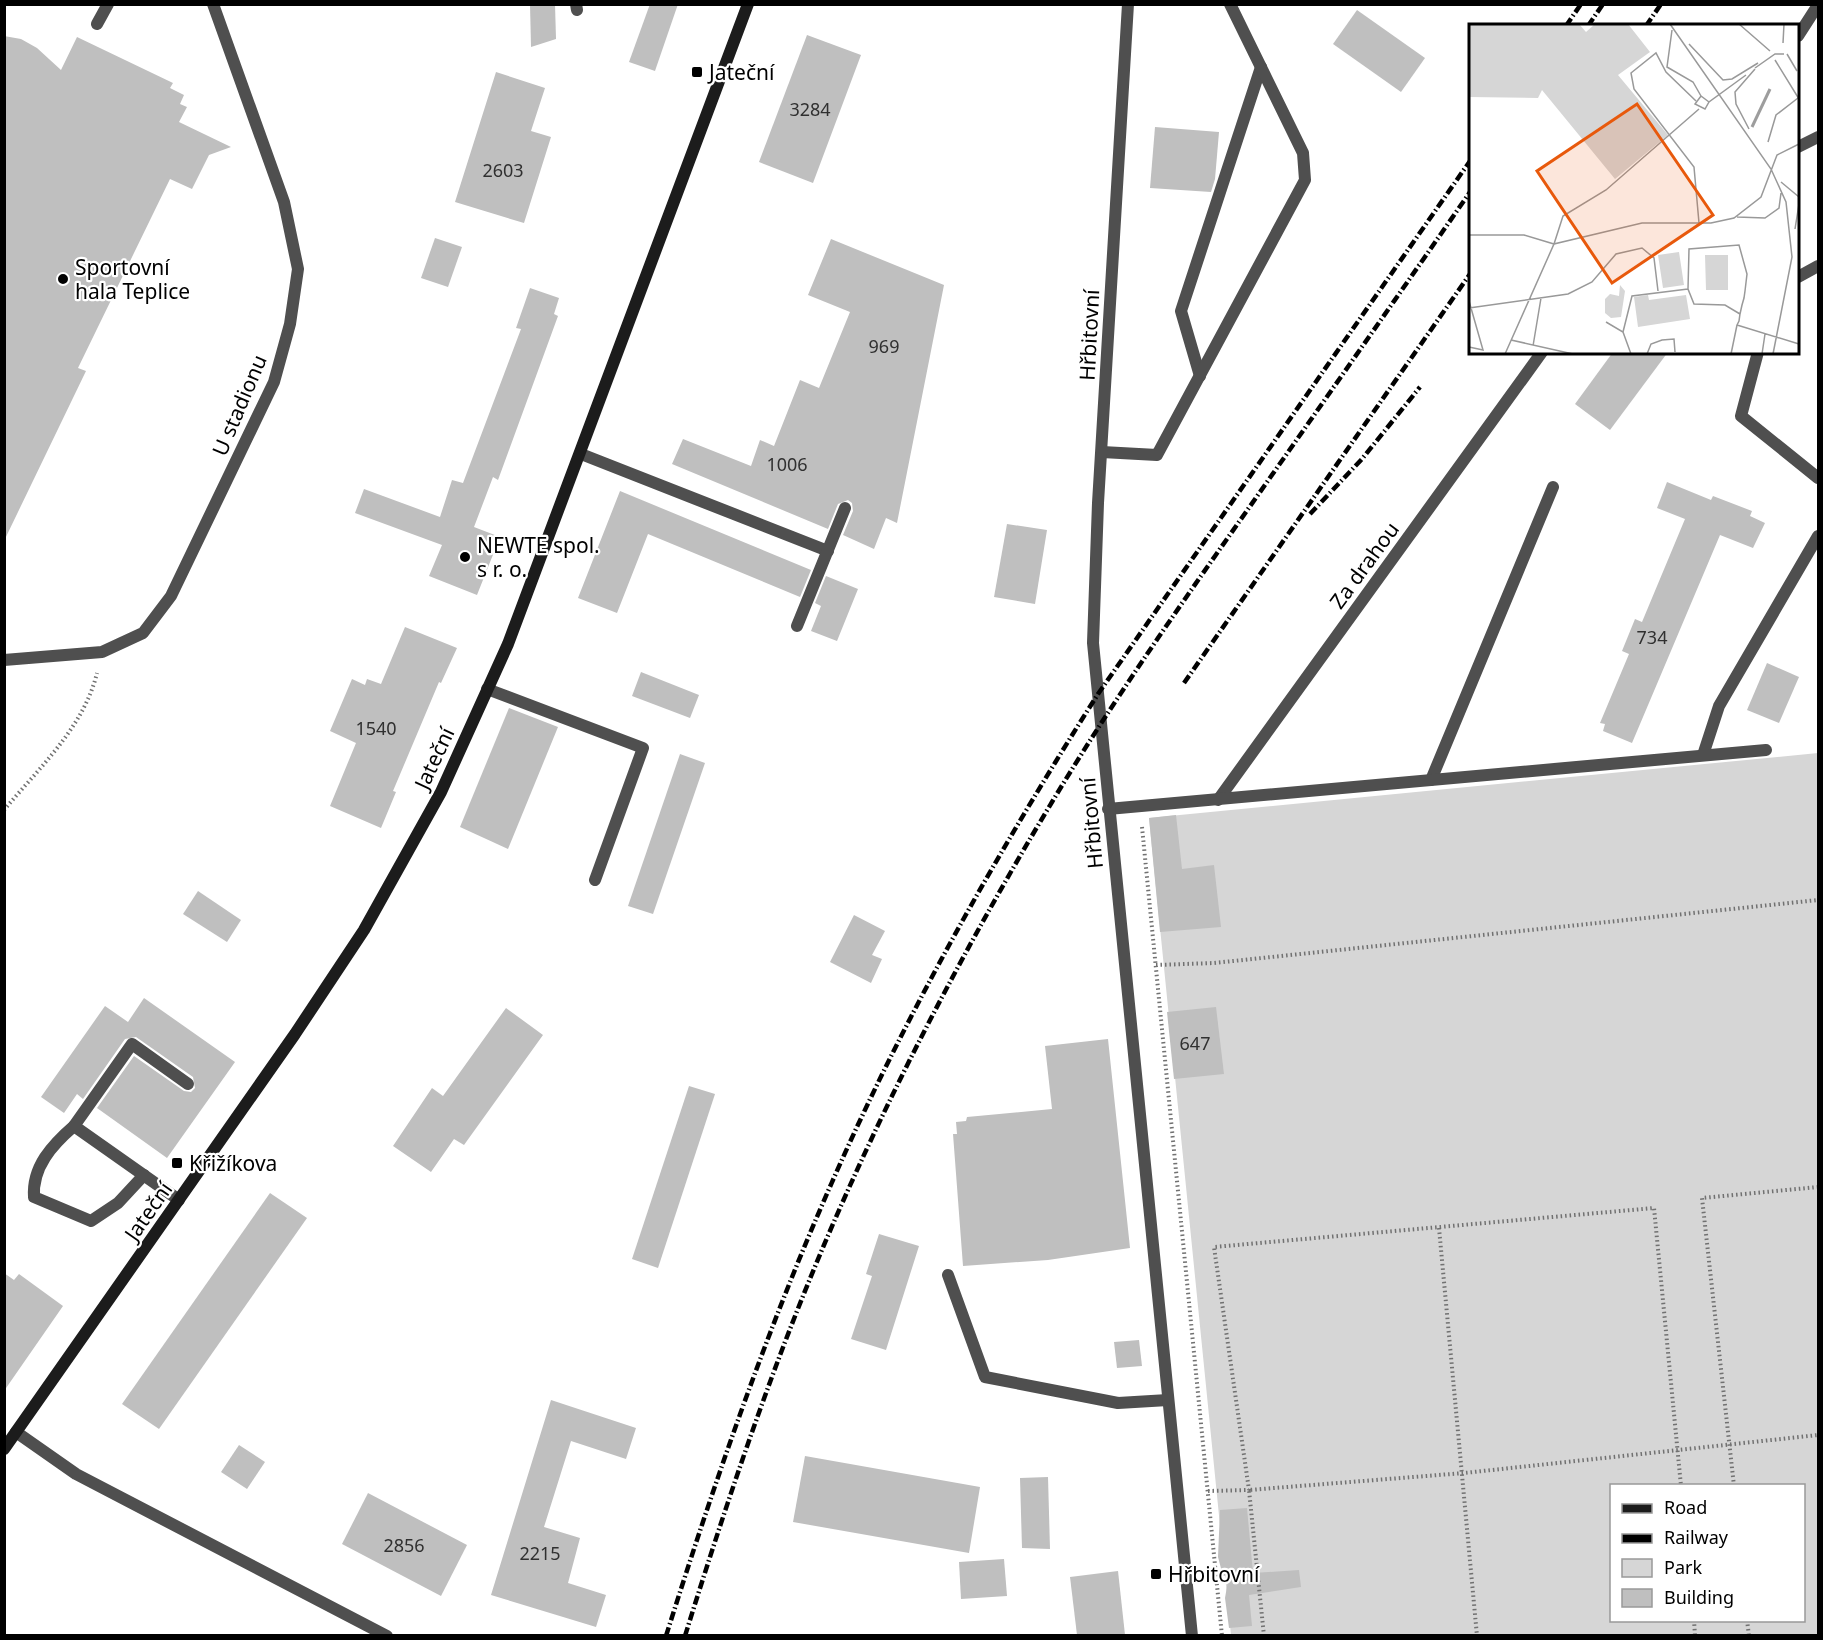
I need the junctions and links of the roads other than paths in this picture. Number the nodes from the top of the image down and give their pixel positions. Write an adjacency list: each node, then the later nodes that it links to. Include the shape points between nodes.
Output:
1 (108, 4): 7 (street)
2 (213, 4): 25 (street, U stadionu, via 284,202 298,269 290,324 274,382 171,597 143,633 102,652)
3 (748, 4): 18 (main road, Jateční)
4 (1128, 4): 17 (street, Hřbitovní)
5 (1230, 4): 9 (street)
6 (1818, 5): 8 (street)
7 (97, 24)
8 (1799, 33)
9 (1261, 68): 16 (street, via 1181,310); 16 (street, via 1303,153 1305,180)
10 (1818, 137): 11 (street)
11 (1799, 146)
12 (1818, 266): 13 (street)
13 (1799, 276)
14 (1541, 354): 30 (street, Za drahou)
15 (1757, 354): 19 (street, via 1741,416)
16 (1200, 376): 17 (street, via 1157,455)
17 (1102, 452): 31 (street, Hřbitovní, via 1092,620)
18 (581, 454): 23 (street); 26 (main road, Jateční)
19 (1818, 478)
20 (1553, 487): 29 (street)
21 (845, 508): 23 (street)
22 (1818, 536): 28 (street, via 1719,706)
23 (828, 551): 24 (street)
24 (797, 626)
25 (4, 660)
26 (487, 689): 32 (street, via 643,748); 36 (main road, Jateční, via 441,792 364,930)
27 (1766, 750): 28 (street)
28 (1703, 755): 29 (street)
29 (1431, 780): 30 (street)
30 (1218, 800): 31 (street)
31 (1108, 809): 38 (street, Hřbitovní)
32 (595, 880)
33 (188, 1084): 34 (street, via 132,1044)
34 (74, 1126): 35 (street); 35 (street, via 54,1142 46,1156 33,1182 34,1197 91,1221 118,1203)
35 (144, 1175): 36 (street)
36 (179, 1200): 39 (main road, Jateční)
37 (948, 1275): 38 (street, via 985,1377 1118,1403)
38 (1168, 1400): 42 (street, Hřbitovní)
39 (16, 1432): 40 (main road, Jateční); 41 (street, via 76,1474)
40 (4, 1449)
41 (387, 1635)
42 (1192, 1635)

